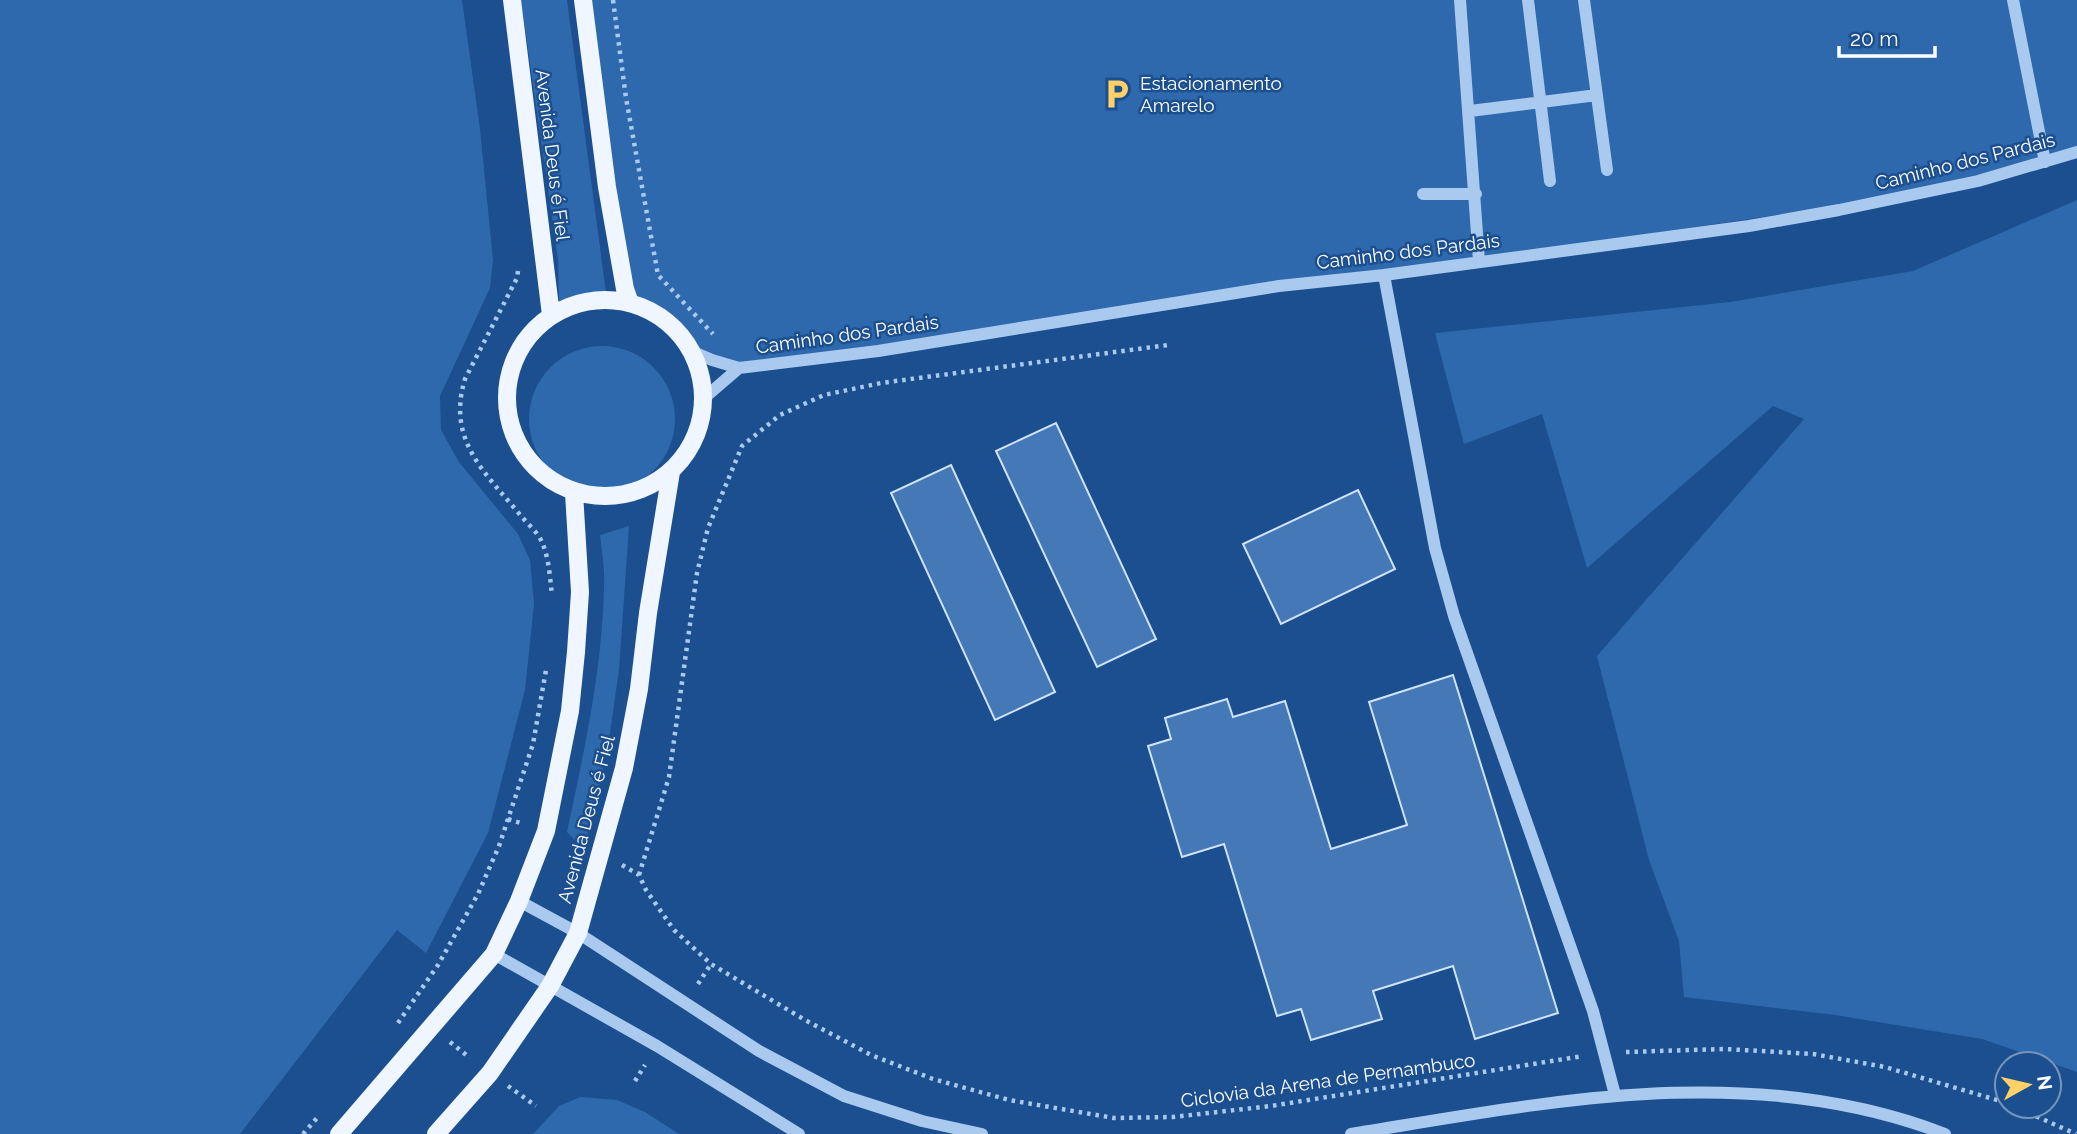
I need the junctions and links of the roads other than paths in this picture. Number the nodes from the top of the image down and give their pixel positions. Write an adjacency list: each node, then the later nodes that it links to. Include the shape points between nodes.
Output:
1 (512, 0): 19 (main road, Avenida Deus é Fiel)
2 (583, 0): 18 (main road, via 607,187)
3 (1460, 0): 9 (street)
4 (1528, 0): 8 (street)
5 (1584, 0): 7 (street)
6 (2013, 0): 11 (street)
7 (1597, 95): 8 (street); 12 (street)
8 (1540, 102): 9 (street); 13 (street)
9 (1470, 111): 15 (street)
10 (2077, 152): 11 (street, Caminho dos Pardais)
11 (2045, 162): 16 (street, Caminho dos Pardais, via 1978,181 1749,226)
12 (1607, 170)
13 (1550, 181)
14 (1423, 194): 15 (street)
15 (1476, 194): 16 (street)
16 (1479, 261): 17 (street, Caminho dos Pardais)
17 (1384, 275): 21 (street, Caminho dos Pardais, via 1279,286); 29 (street, via 1435,548 1454,615 1593,1012)
18 (630, 303): 19 (main road, via 603,299 576,303); 20 (main road, via 660,317)
19 (551, 315): 24 (main road, via 515,357 507,383 507,411 514,438 529,461)
20 (691, 351): 21 (street, Caminho dos Pardais); 22 (main road)
21 (739, 369): 22 (street, Caminho dos Pardais)
22 (703, 399): 23 (main road, via 700,424 689,450)
23 (671, 472): 24 (main road, via 650,487 625,495); 26 (main road, Avenida Deus é Fiel, via 624,768)
24 (574, 493): 25 (main road, Avenida Deus é Fiel, via 580,592 570,711 546,831)
25 (519, 901): 26 (street); 27 (main road, Avenida Deus é Fiel)
26 (578, 933): 28 (main road, Avenida Deus é Fiel); 33 (street, via 759,1051 844,1096)
27 (494, 954): 28 (street); 30 (main road, Avenida Deus é Fiel)
28 (550, 986): 31 (main road, Avenida Deus é Fiel, via 490,1073); 32 (street)
29 (1615, 1095): 34 (street); 35 (street, via 1731,1092 1817,1099 1906,1119)
30 (339, 1134)
31 (436, 1134)
32 (799, 1134)
33 (982, 1134)
34 (1351, 1134)
35 (1945, 1134)

